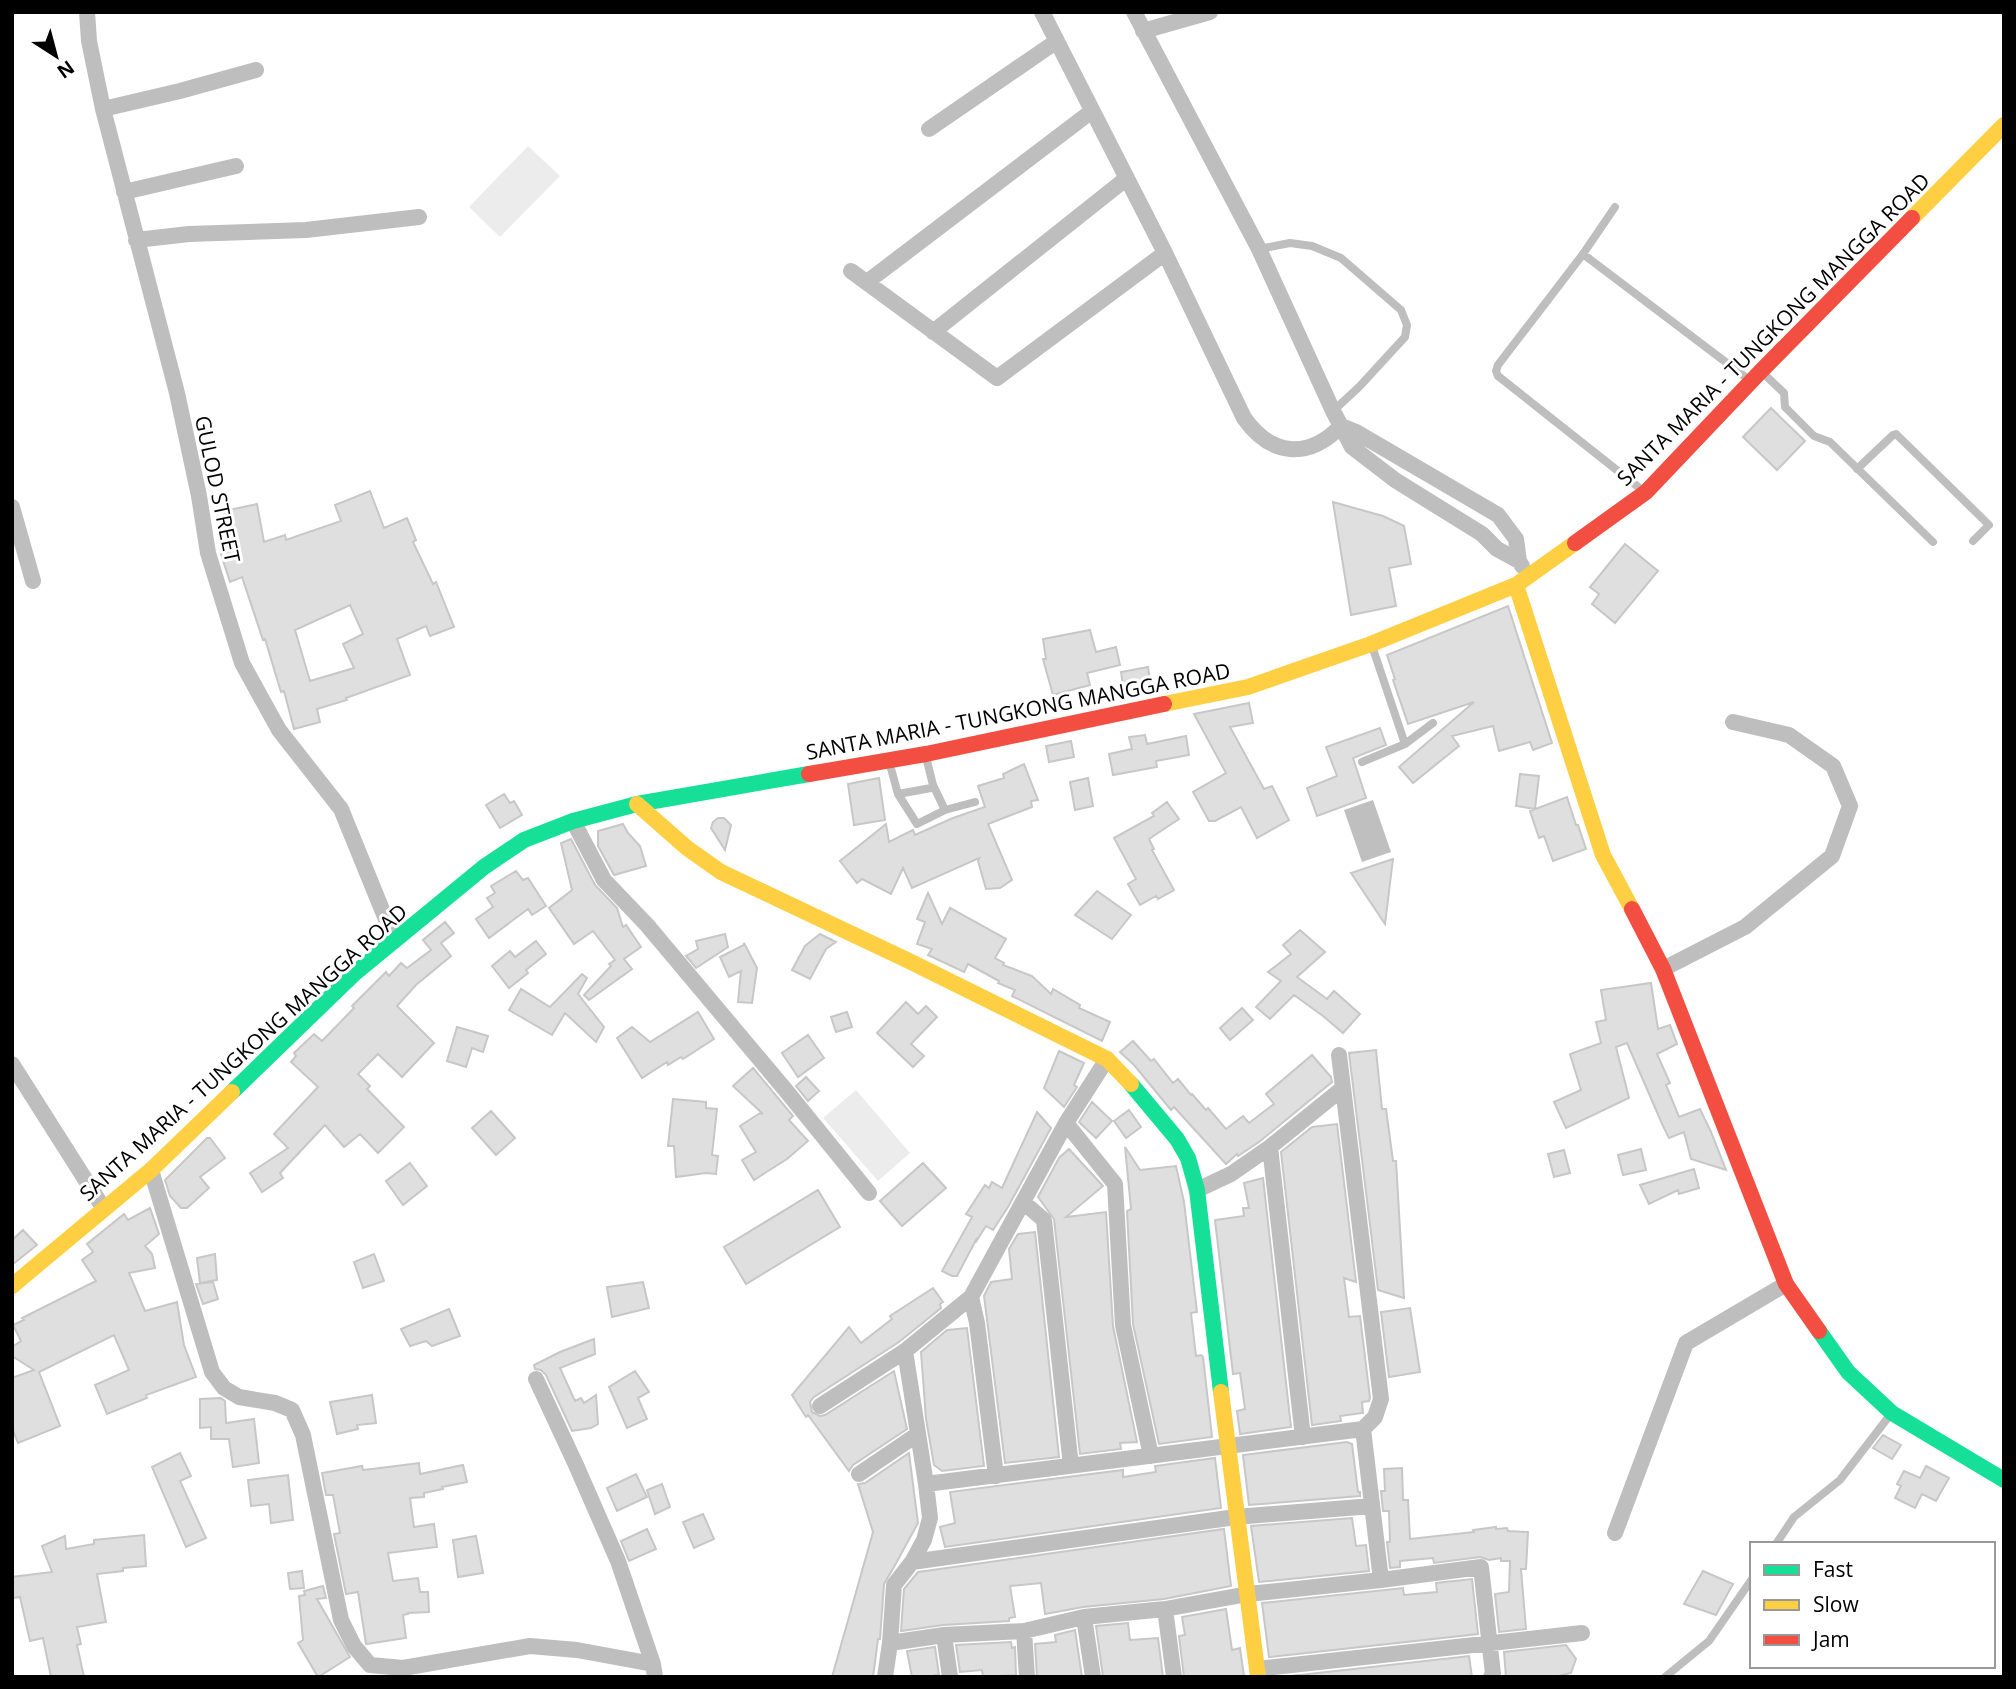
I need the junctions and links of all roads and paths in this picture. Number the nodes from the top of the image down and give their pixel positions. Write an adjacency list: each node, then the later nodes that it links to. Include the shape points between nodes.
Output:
1 (87, 12): 8 (street, GULOD STREET)
2 (1042, 12): 6 (street)
3 (1134, 12): 5 (street)
4 (1210, 12): 5 (street)
5 (1143, 31): 18 (street)
6 (1057, 41): 9 (street); 11 (street)
7 (256, 70): 8 (street)
8 (103, 109): 14 (street, GULOD STREET)
9 (1093, 111): 13 (street); 22 (street)
10 (2004, 125): 24 (main road, SANTA MARIA - TUNGKONG MANGGA ROAD)
11 (929, 129)
12 (236, 166): 14 (street)
13 (1127, 178): 19 (street); 23 (street)
14 (124, 192): 17 (street, GULOD STREET)
15 (1615, 207): 20 (lane)
16 (419, 217): 17 (street, via 306,230)
17 (136, 240): 49 (street, GULOD STREET, via 177,393 208,553 242,663 279,730 341,809)
18 (1259, 249): 25 (street); 25 (lane, via 1290,243 1340,258 1401,310 1407,325 1405,337)
19 (1166, 253): 23 (street, via 996,378); 26 (street, via 1254,432 1270,444 1301,449 1323,442)
20 (1583, 254): 24 (lane); 28 (lane, via 1496,371)
21 (851, 271): 22 (street)
22 (867, 282): 23 (street)
23 (933, 332)
24 (1756, 376): 27 (lane, via 1784,393 1785,407); 28 (main road, SANTA MARIA - TUNGKONG MANGGA ROAD)
25 (1333, 411): 26 (street)
26 (1341, 426): 33 (street, via 1352,447 1395,480); 33 (street, via 1498,515 1516,539)
27 (1857, 469): 30 (lane, via 1896,435 1989,525); 31 (lane)
28 (1646, 492): 35 (main road, SANTA MARIA - TUNGKONG MANGGA ROAD)
29 (12, 507): 32 (street)
30 (1973, 541)
31 (1933, 542)
32 (18, 551): 34 (street)
33 (1519, 561): 35 (street)
34 (33, 580)
35 (1522, 581): 36 (main road, SANTA MARIA - TUNGKONG MANGGA ROAD); 50 (main road, via 1603,855)
36 (1371, 643): 39 (lane); 40 (main road, SANTA MARIA - TUNGKONG MANGGA ROAD, via 1248,687)
37 (1733, 722): 50 (street, via 1789,735 1833,766 1850,806 1832,856 1745,927)
38 (1433, 723): 39 (lane)
39 (1405, 744): 42 (lane)
40 (926, 754): 41 (main road, SANTA MARIA - TUNGKONG MANGGA ROAD); 43 (lane)
41 (889, 761): 44 (lane); 46 (main road, SANTA MARIA - TUNGKONG MANGGA ROAD)
42 (1362, 762)
43 (933, 785): 44 (lane); 47 (lane)
44 (898, 794): 47 (lane, via 917,824)
45 (975, 802): 47 (lane)
46 (637, 804): 48 (main road, SANTA MARIA - TUNGKONG MANGGA ROAD); 52 (main road, via 721,872)
47 (945, 810)
48 (573, 821): 49 (main road, SANTA MARIA - TUNGKONG MANGGA ROAD, via 504,853); 59 (street, via 604,880 647,925)
49 (394, 939): 57 (main road, SANTA MARIA - TUNGKONG MANGGA ROAD)
50 (1663, 969): 62 (main road)
51 (1339, 1055): 54 (street)
52 (1107, 1059): 55 (street); 58 (main road, via 1177,1139)
53 (12, 1064): 61 (street)
54 (1343, 1088): 56 (street); 69 (street, via 1381,1399 1375,1417)
55 (1066, 1123): 60 (street); 73 (street, via 1115,1184 1123,1325)
56 (1270, 1147): 58 (street); 71 (street)
57 (151, 1170): 61 (main road, SANTA MARIA - TUNGKONG MANGGA ROAD); 94 (street, via 212,1372 224,1388 239,1397 292,1410 303,1436 341,1620 370,1665 404,1668 530,1646 577,1650)
58 (1197, 1191): 72 (main road)
59 (869, 1193)
60 (1023, 1202): 64 (street); 74 (street, via 1044,1220)
61 (104, 1209): 63 (main road, SANTA MARIA - TUNGKONG MANGGA ROAD)
62 (1786, 1284): 68 (main road, via 1848,1372); 81 (street, via 1686,1343)
63 (12, 1286)
64 (971, 1297): 65 (street); 76 (street)
65 (905, 1351): 67 (street); 70 (street)
66 (536, 1379): 94 (street, via 618,1561)
67 (820, 1406)
68 (1892, 1413): 77 (main road); 82 (lane, via 1840,1479 1794,1517)
69 (1363, 1429): 71 (street); 79 (street)
70 (918, 1434): 75 (street); 78 (street)
71 (1303, 1437): 72 (street)
72 (1228, 1445): 73 (street); 80 (main road)
73 (1150, 1456): 74 (street)
74 (1071, 1466): 76 (street)
75 (859, 1474)
76 (996, 1476): 78 (street)
77 (2004, 1480)
78 (926, 1484): 83 (street, via 930,1518)
79 (1372, 1506): 80 (street); 84 (street)
80 (1236, 1517): 83 (street); 86 (main road)
81 (1615, 1532)
82 (1777, 1542)
83 (912, 1562): 92 (street, via 894,1585)
84 (1381, 1580): 86 (street); 93 (street, via 1481,1567)
85 (1750, 1582): 102 (lane, via 1709,1641)
86 (1248, 1594): 87 (street); 95 (main road)
87 (1165, 1609): 88 (street); 100 (street)
88 (1084, 1617): 89 (street); 99 (street)
89 (1024, 1631): 91 (street); 98 (street)
90 (1582, 1633): 93 (street)
91 (944, 1635): 92 (street); 97 (street)
92 (890, 1643): 96 (street)
93 (1489, 1645): 95 (street); 101 (street)
94 (654, 1671)
95 (1258, 1673)
96 (885, 1677)
97 (950, 1677)
98 (1027, 1677)
99 (1093, 1677)
100 (1174, 1677)
101 (1491, 1677)
102 (1665, 1677)

